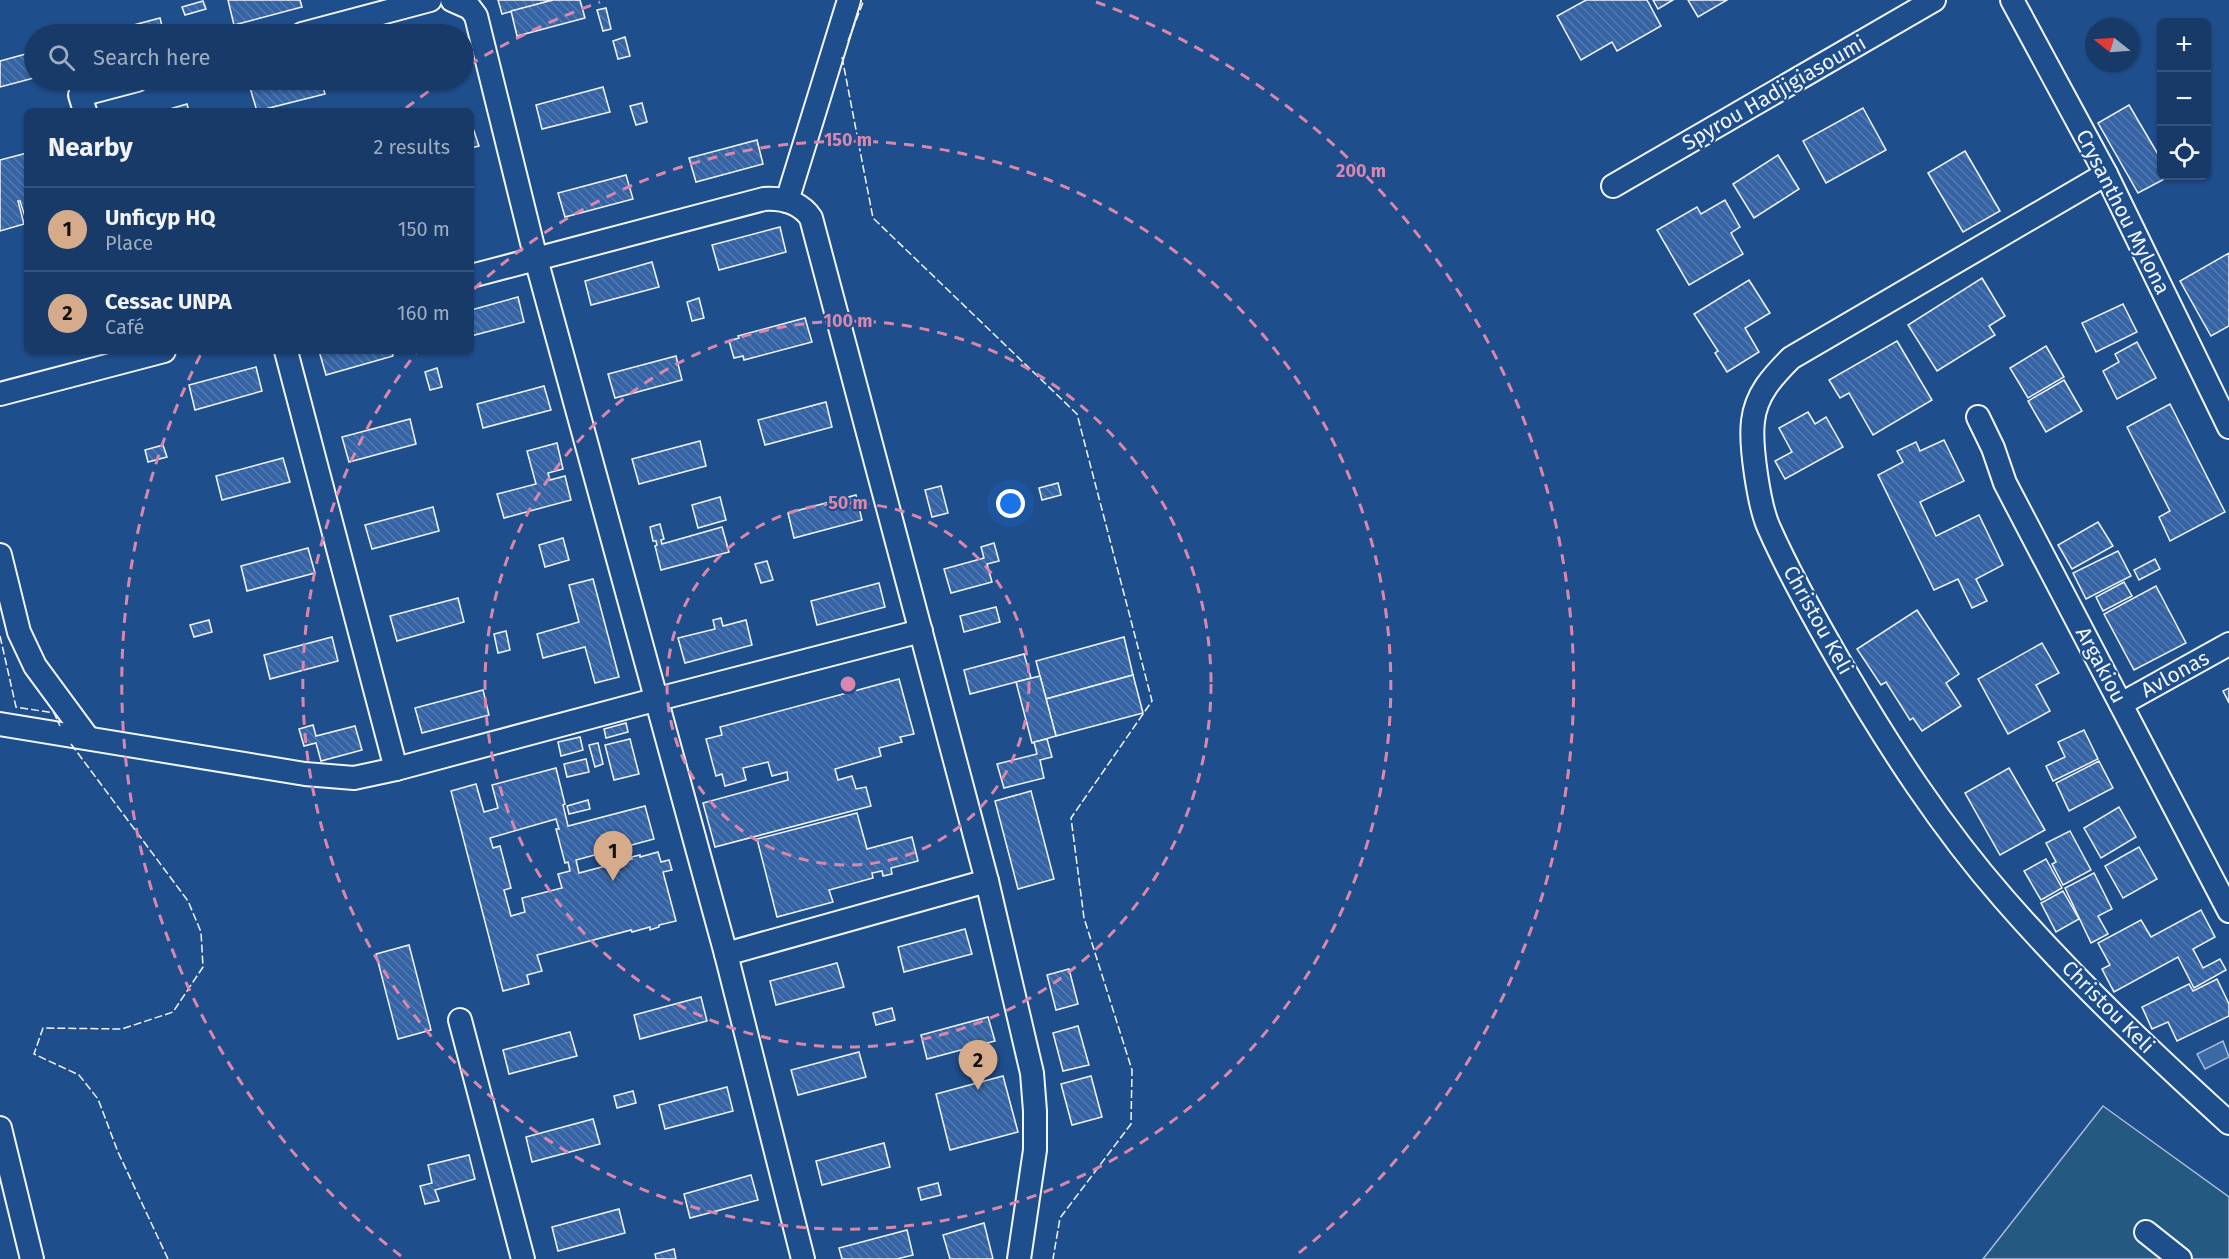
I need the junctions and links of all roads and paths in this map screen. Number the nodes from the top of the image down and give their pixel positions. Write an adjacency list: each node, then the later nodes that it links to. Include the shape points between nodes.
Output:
1 (430, 0): 6 (street)
2 (452, 0): 12 (street, via 470,8 476,16)
3 (849, 0): 11 (street)
4 (1934, 0): 10 (street, Spyrou Hadjigiasoumi)
5 (2012, 0): 9 (street, Crysanthou Mylona)
6 (340, 24)
7 (99, 90): 8 (street, via 80,95)
8 (84, 108)
9 (2106, 174): 18 (street, Crysanthou Mylona); 31 (street, Christou Keli, via 1791,358 1771,377 1760,396 1752,440 1768,526 1880,730 1942,823 2004,899 2060,958 2154,1054)
10 (1613, 186)
11 (787, 201): 12 (street, via 764,199); 20 (street, via 806,210 816,230)
12 (536, 259): 13 (street); 22 (street)
13 (474, 275)
14 (147, 354): 16 (street)
15 (287, 354): 26 (street)
16 (0, 394)
17 (1978, 417): 23 (street, Argakiou, via 2005,483)
18 (2229, 426)
19 (0, 555): 25 (street, via 19,632 35,666)
20 (921, 631): 22 (street); 27 (street)
21 (2229, 644): 23 (street, Avlonas)
22 (658, 699): 26 (street); 29 (street)
23 (2121, 704): 28 (street, Argakiou)
24 (0, 724): 25 (street)
25 (88, 738): 26 (street, via 328,777 354,778)
26 (396, 769)
27 (987, 881): 29 (street); 37 (street, via 1032,1073 1035,1150)
28 (2229, 910)
29 (726, 954): 36 (street)
30 (460, 1020): 35 (street)
31 (2229, 1123)
32 (0, 1128): 34 (street)
33 (2146, 1232): 38 (street)
34 (32, 1259)
35 (523, 1259)
36 (803, 1259)
37 (1019, 1259)
38 (2180, 1259)

